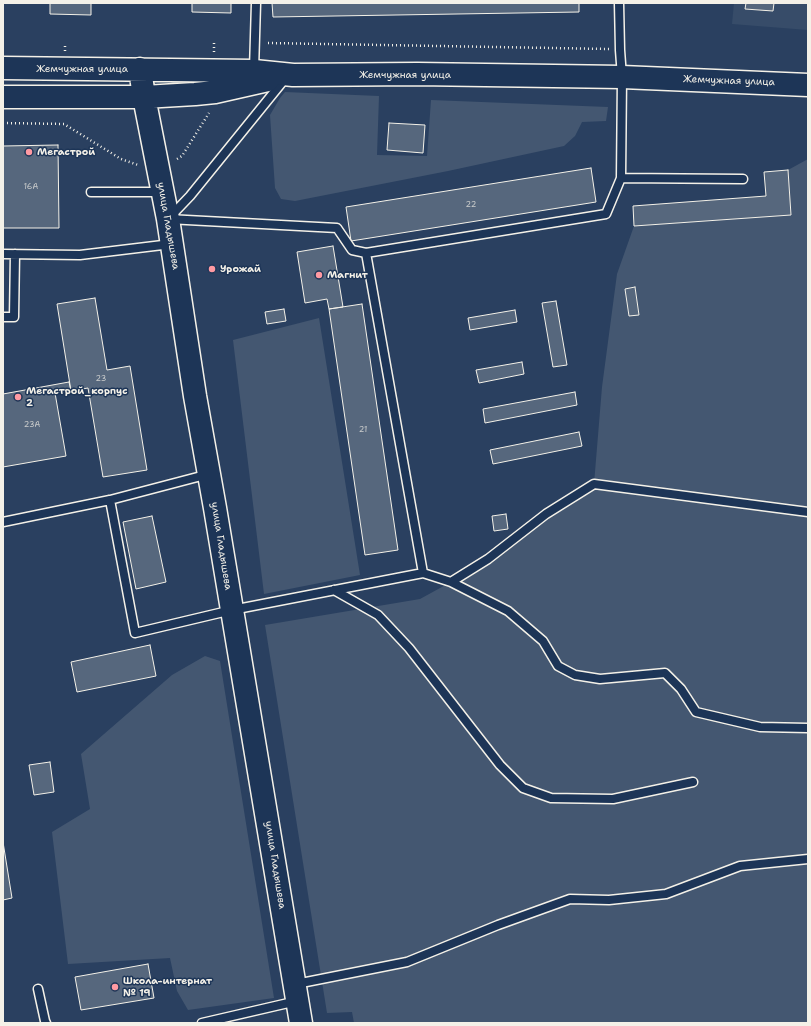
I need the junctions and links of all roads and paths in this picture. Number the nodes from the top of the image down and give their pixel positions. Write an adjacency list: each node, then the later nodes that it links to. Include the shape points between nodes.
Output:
1 (256, 3): 3 (lane)
2 (619, 3): 4 (lane)
3 (255, 42): 4 (path); 7 (lane)
4 (620, 50): 9 (lane)
5 (3, 68): 6 (main road, Жемчужная улица)
6 (140, 69): 7 (main road, Жемчужная улица); 11 (main road, улица Гладышева)
7 (254, 71): 8 (main road, Жемчужная улица)
8 (290, 75): 9 (main road, Жемчужная улица); 11 (main road, via 215,92); 23 (lane)
9 (622, 77): 10 (main road, Жемчужная улица); 19 (lane)
10 (808, 85)
11 (144, 97): 12 (main road); 22 (main road, улица Гладышева)
12 (3, 98)
13 (211, 109): 17 (path, via 182,156)
14 (64, 120): 16 (path)
15 (3, 123): 16 (path)
16 (64, 124): 18 (path, via 121,159)
17 (172, 161)
18 (141, 166)
19 (621, 178): 20 (lane); 25 (lane, via 606,214)
20 (743, 179)
21 (91, 192): 22 (lane)
22 (163, 192): 23 (main road, улица Гладышева)
23 (168, 219): 24 (main road, улица Гладышева); 25 (lane, via 337,228 352,250)
24 (172, 244): 27 (lane, via 80,255); 29 (main road, улица Гладышева)
25 (366, 253): 33 (lane)
26 (3, 254): 27 (lane)
27 (15, 254): 28 (lane, via 14,317)
28 (3, 317)
29 (209, 474): 30 (lane); 36 (main road, улица Гладышева)
30 (110, 500): 32 (lane); 36 (lane, via 135,633)
31 (808, 512): 34 (lane, via 594,484 546,514 488,559)
32 (3, 522)
33 (423, 573): 34 (lane); 35 (lane)
34 (451, 582): 37 (lane, via 508,611 543,641 558,666 575,675 600,679 665,673 681,689 696,712 760,727)
35 (334, 590): 36 (lane); 38 (lane, via 378,615 409,648 500,765 523,788 551,798 612,799)
36 (232, 610): 41 (main road, улица Гладышева)
37 (808, 728)
38 (693, 782)
39 (808, 860): 41 (lane, via 740,866 666,894 609,900 570,900 498,925 407,962)
40 (38, 989): 42 (lane)
41 (296, 993): 43 (lane); 44 (main road, улица Гладышева)
42 (46, 1023)
43 (202, 1023)
44 (301, 1023)

